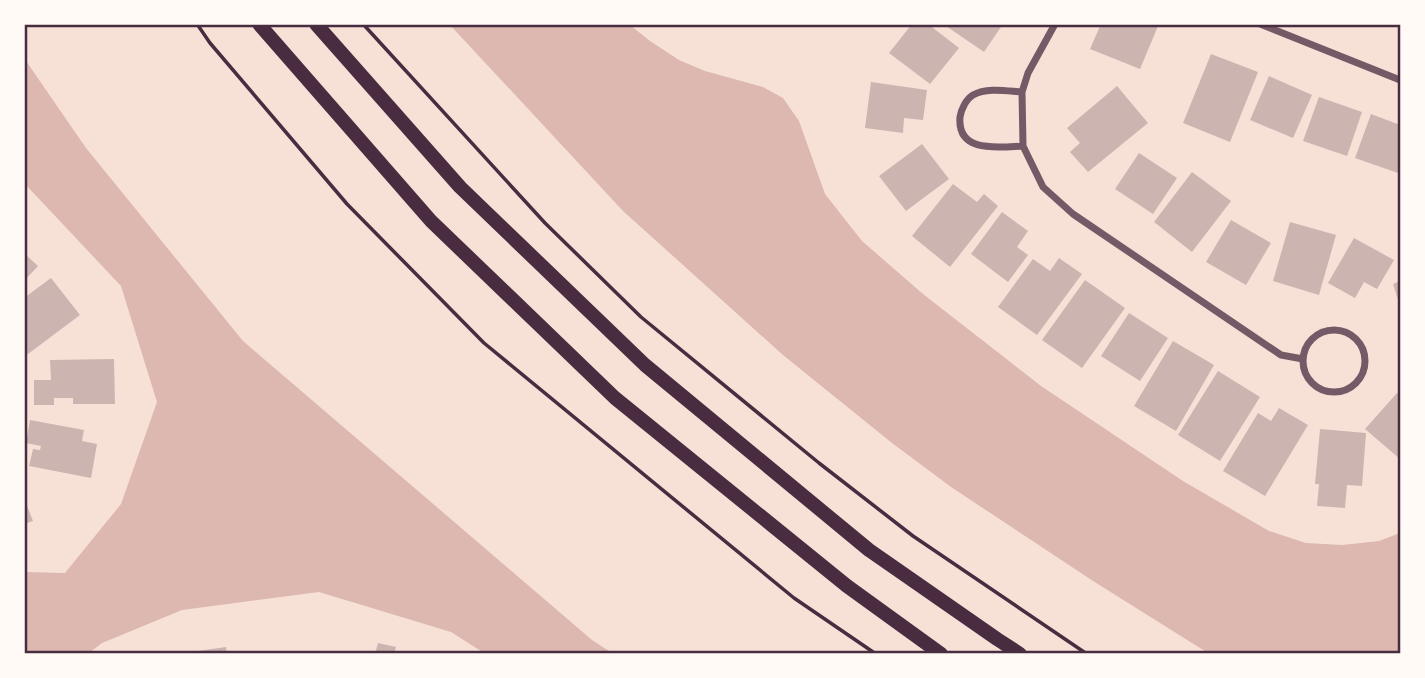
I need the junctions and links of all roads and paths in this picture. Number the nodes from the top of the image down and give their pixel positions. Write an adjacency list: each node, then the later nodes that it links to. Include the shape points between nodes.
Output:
1 (197, 24): 11 (path, via 347,204 485,343 794,598)
2 (259, 24): 12 (main road, via 431,222 615,398 847,586)
3 (316, 24): 13 (main road, via 460,187 645,365 869,550)
4 (363, 24): 14 (path, via 545,223 640,317 913,536)
5 (1055, 24): 8 (street)
6 (1260, 24): 7 (street)
7 (1401, 80)
8 (1022, 92): 9 (street); 9 (street, via 991,90 972,95 961,110 959,127 968,141 982,147)
9 (1023, 146): 10 (street, via 1043,187 1073,214 1281,355)
10 (1303, 359): 10 (street, via 1310,382 1332,392 1354,384 1365,363 1357,341 1336,330 1313,338)
11 (876, 653)
12 (941, 653)
13 (1020, 653)
14 (1087, 653)

